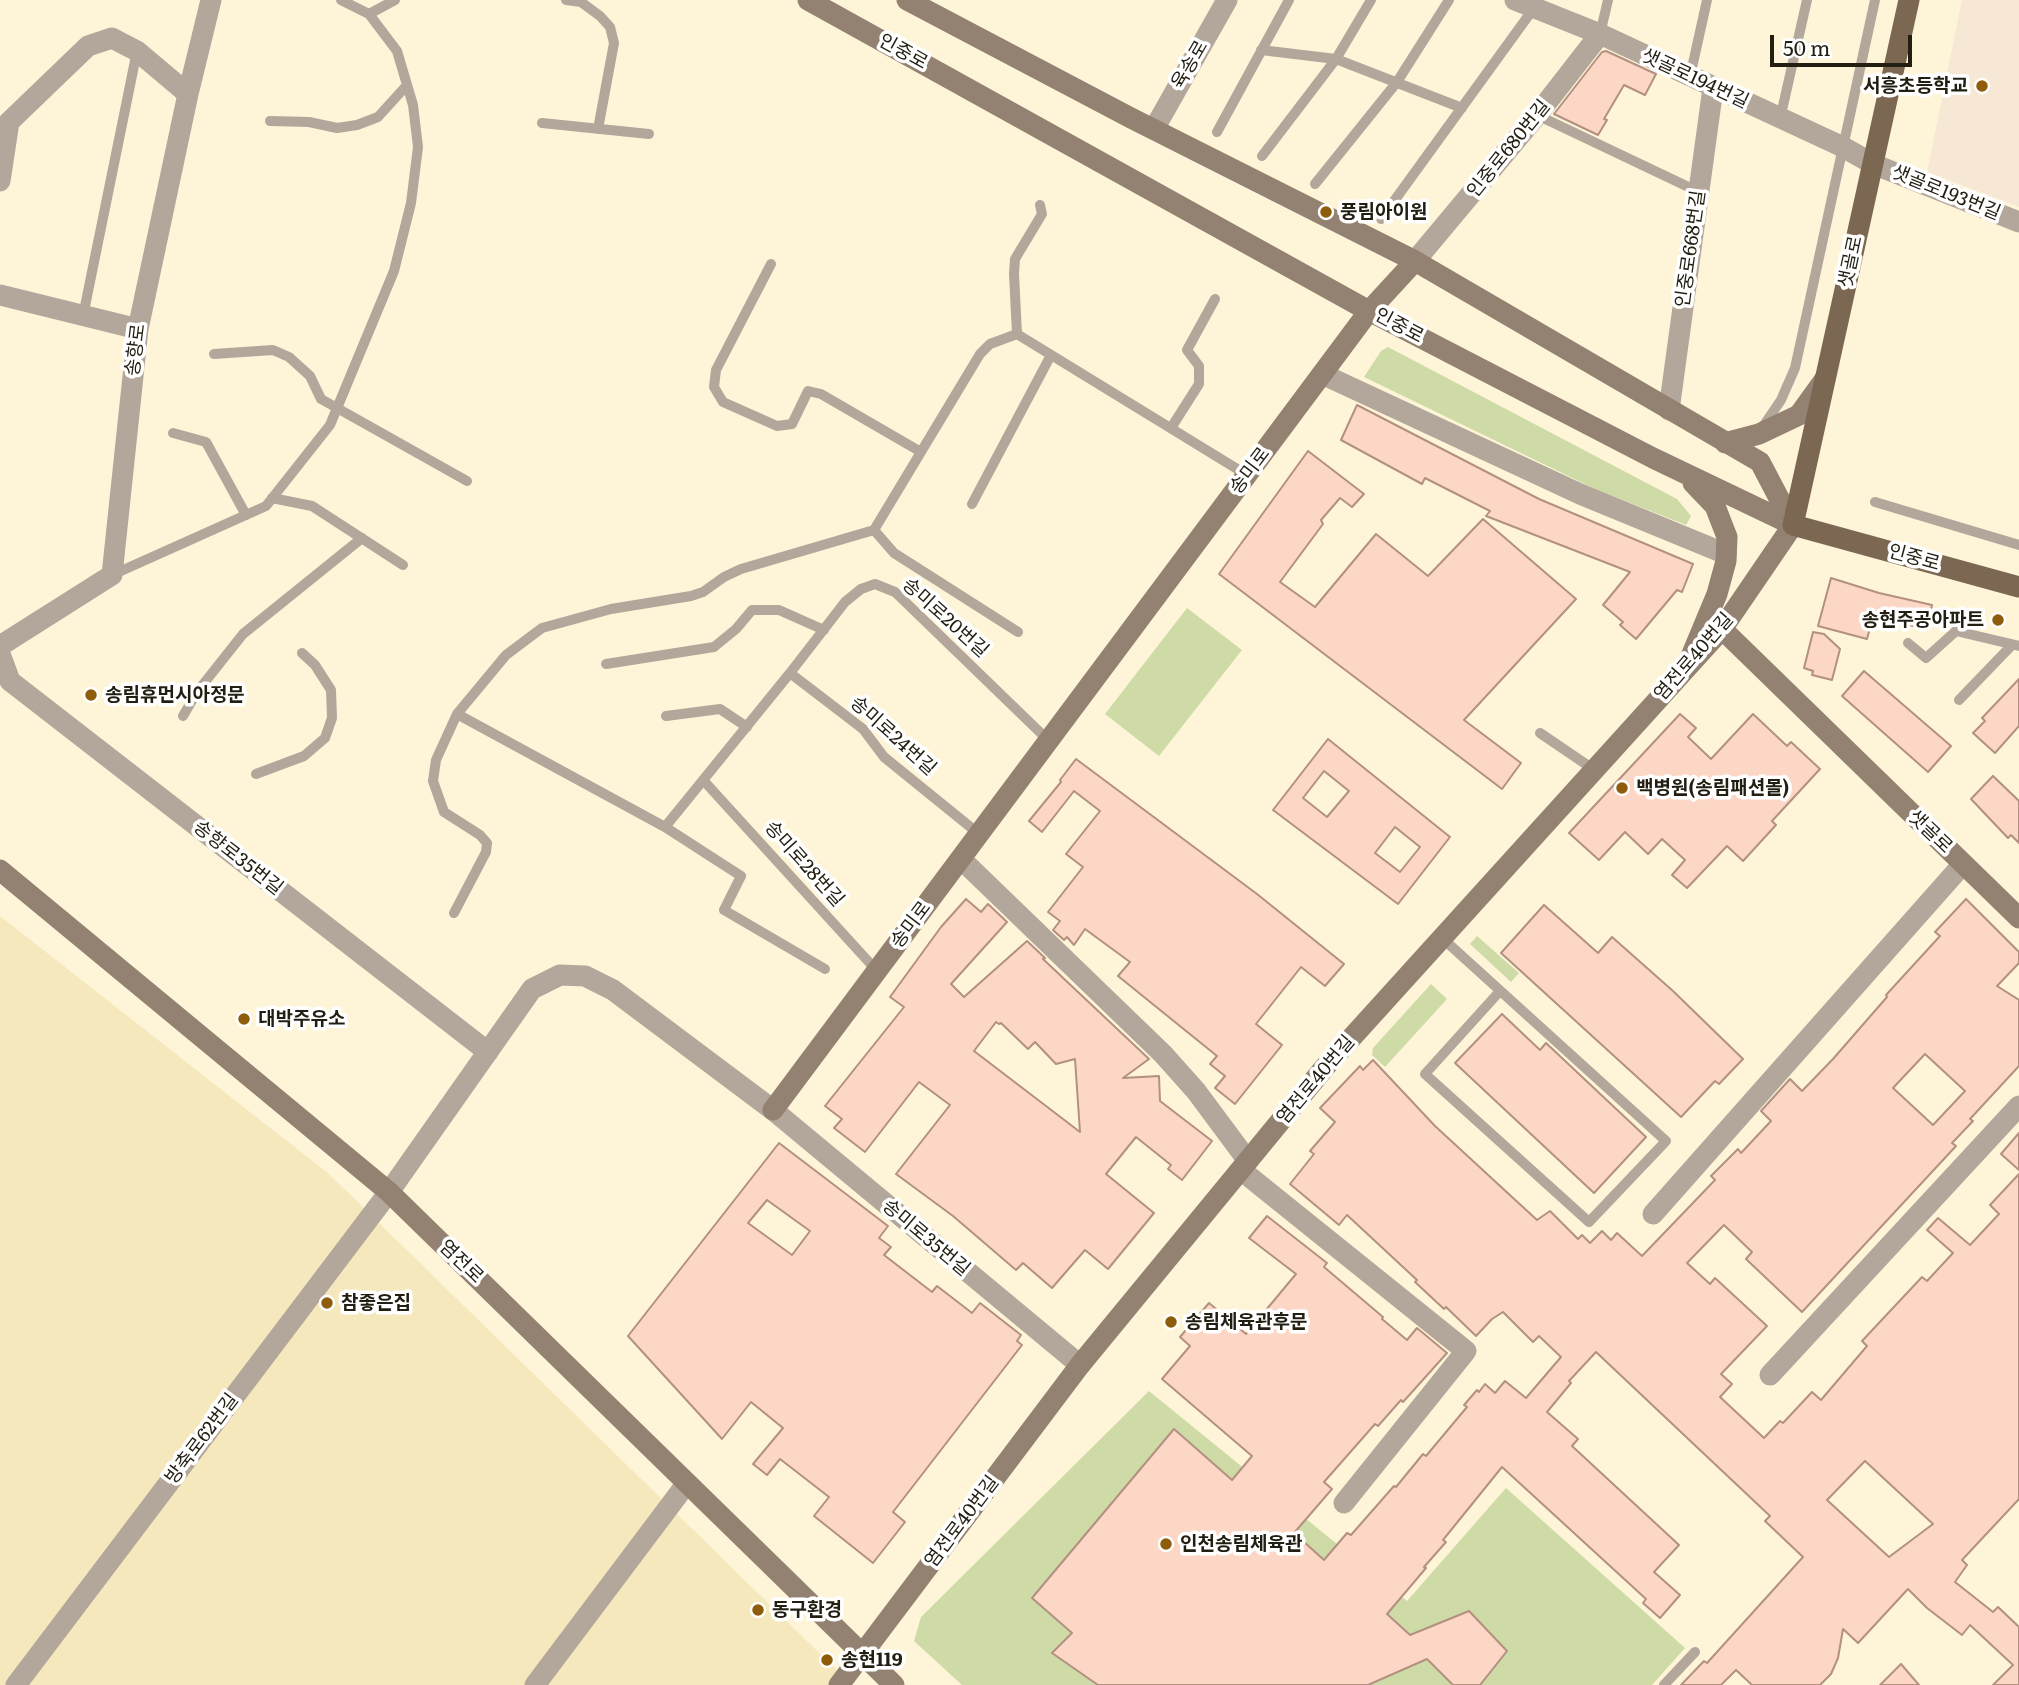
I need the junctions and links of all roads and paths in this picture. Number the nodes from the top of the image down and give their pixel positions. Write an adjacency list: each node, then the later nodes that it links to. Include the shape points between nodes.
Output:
1 (211, 0): 26 (street, 송향로)
2 (341, 0): 17 (lane)
3 (395, 0): 17 (lane)
4 (566, 0): 32 (lane, via 580,2 600,16 610,27 614,43)
5 (808, 0): 49 (street, 인중로)
6 (906, 0): 33 (street)
7 (1227, 0): 33 (street, 육송로)
8 (1289, 0): 19 (lane)
9 (1371, 0): 21 (lane)
10 (1449, 0): 23 (lane)
11 (1608, 0): 18 (lane)
12 (1707, 0): 22 (lane)
13 (1807, 0): 29 (lane)
14 (1875, 0): 36 (lane)
15 (1909, 0): 38 (main road, 샛골로)
16 (1524, 4): 18 (street, 샛골로194번길); 27 (lane)
17 (369, 13): 24 (lane, via 397,51)
18 (1600, 34): 22 (street, 샛골로194번길); 28 (street, 인중로680번길)
19 (1261, 50): 21 (lane); 34 (lane)
20 (137, 51): 26 (street); 39 (street, via 112,38 88,46 9,122); 50 (lane)
21 (1336, 59): 23 (lane); 37 (lane)
22 (1690, 77): 25 (street, 샛골로194번길)
23 (1397, 82): 27 (lane); 40 (lane)
24 (407, 85): 30 (lane, via 378,117 357,125 337,128); 57 (lane, via 418,147 411,203 394,271)
25 (1713, 89): 29 (street, 샛골로194번길); 41 (street, 인중로668번길)
26 (188, 94): 51 (street, 송향로)
27 (1462, 108): 43 (lane)
28 (1537, 115): 41 (lane); 45 (street, 인중로680번길)
29 (1780, 119): 36 (street, 샛골로194번길)
30 (270, 121)
31 (542, 123): 32 (lane)
32 (598, 129): 35 (lane)
33 (1154, 129): 45 (street)
34 (1217, 132)
35 (649, 134)
36 (1843, 147): 38 (street, 샛골로194번길); 61 (lane, via 1795,368)
37 (1262, 156)
38 (1873, 164): 44 (street, 샛골로193번길); 56 (main road, 샛골로)
39 (0, 181)
40 (1315, 184)
41 (1699, 192): 58 (street, 인중로668번길)
42 (1040, 205): 52 (lane, via 1042,214 1015,259)
43 (1381, 219)
44 (2019, 222)
45 (1415, 261): 49 (street, 송미로); 58 (street)
46 (771, 264): 63 (lane, via 716,370 714,387 723,402 777,426 792,424 808,391 821,394)
47 (0, 295): 50 (street)
48 (1215, 299): 59 (lane, via 1188,350 1199,366 1199,384)
49 (1369, 311): 55 (street, 송미로); 64 (street, 인중로)
50 (83, 316): 51 (street)
51 (138, 329): 77 (street, 송향로)
52 (1017, 334): 54 (lane); 63 (lane, via 990,344 980,354)
53 (214, 354): 57 (lane, via 273,350 289,357 310,376 321,399)
54 (1051, 355): 59 (lane); 69 (lane)
55 (1322, 374): 65 (street, 송미로); 75 (street, via 1580,495)
56 (1825, 379): 61 (street, via 1799,415); 71 (main road, 샛골로)
57 (337, 408): 66 (lane); 67 (lane, via 330,425)
58 (1669, 410): 62 (street)
59 (1171, 428): 65 (lane)
60 (173, 433): 70 (lane, via 206,442)
61 (1759, 434): 62 (street)
62 (1725, 443): 71 (street, via 1760,462)
63 (921, 452): 72 (lane)
64 (1682, 472): 71 (street, 인중로); 75 (street, via 1715,506 1727,537)
65 (1247, 474): 96 (street, 송미로)
66 (467, 481)
67 (272, 498): 70 (lane); 73 (lane, via 312,506)
68 (1875, 502): 74 (lane)
69 (972, 504)
70 (246, 515): 77 (lane)
71 (1793, 525): 78 (main road, 인중로); 80 (street, 염전로40번길)
72 (874, 530): 81 (lane, via 894,553); 91 (lane, via 741,569 691,596 611,608 542,628 506,655)
73 (362, 538): 76 (lane); 92 (lane, via 243,634)
74 (2019, 545)
75 (1726, 554): 88 (street, via 1717,594)
76 (402, 565)
77 (112, 575): 83 (street)
78 (2019, 587)
79 (824, 629): 87 (lane, via 779,610 752,610 715,647); 89 (lane, 송미로20번길); 96 (lane, 송미로20번길, via 861,589 875,584 895,592)
80 (1722, 629): 88 (street, 염전로40번길); 103 (street, 샛골로)
81 (1018, 632)
82 (1909, 643): 84 (lane, via 1926,658 1956,632)
83 (0, 646)
84 (2016, 646): 90 (lane)
85 (302, 653): 98 (lane, via 331,690 332,718 325,738 304,756)
86 (0, 654): 111 (street, 송향로35번길, via 10,681)
87 (606, 664)
88 (1686, 668): 97 (street, 염전로40번길)
89 (790, 673): 94 (lane); 101 (lane, 송미로24번길, via 863,729 884,757)
90 (1959, 700)
91 (457, 714): 100 (lane); 105 (lane, via 436,760 433,781 444,812 487,843)
92 (183, 716)
93 (666, 716): 94 (lane, via 720,709)
94 (747, 727): 99 (lane)
95 (1540, 733): 97 (lane)
96 (1049, 741): 101 (street, 송미로)
97 (1593, 769): 107 (street, 염전로40번길)
98 (256, 774)
99 (704, 781): 100 (lane); 109 (lane, 송미로28번길)
100 (665, 827): 108 (lane, via 741,876 724,910)
101 (979, 834): 102 (street, 송미로)
102 (961, 859): 109 (street, 송미로); 114 (street, via 1163,1054 1196,1091)
103 (1963, 863): 106 (street, 샛골로); 116 (street)
104 (0, 870): 115 (street, 염전로)
105 (454, 912)
106 (2019, 918)
107 (1441, 937): 110 (lane); 114 (street, 염전로40번길)
108 (825, 969)
109 (877, 971): 113 (street, 송미로)
110 (1500, 991): 110 (lane, via 1666,1140 1589,1222 1425,1074)
111 (488, 1052): 113 (street, via 532,989 560,975 584,976 613,990); 115 (street)
112 (2019, 1106): 118 (street)
113 (773, 1110): 117 (street, 송미로35번길)
114 (1244, 1166): 117 (street, 염전로40번길); 120 (street, via 1466,1351)
115 (389, 1192): 119 (street, 염전로); 123 (street, 방축로62번길)
116 (1653, 1214)
117 (1080, 1365): 122 (street, 염전로40번길)
118 (1770, 1375)
119 (687, 1483): 122 (street, 염전로); 124 (street)
120 (1343, 1503)
121 (1695, 1652): 127 (lane)
122 (862, 1654): 125 (street, 염전로40번길); 126 (street, 염전로)
123 (16, 1685)
124 (534, 1685)
125 (839, 1685)
126 (894, 1685)
127 (1664, 1685)

